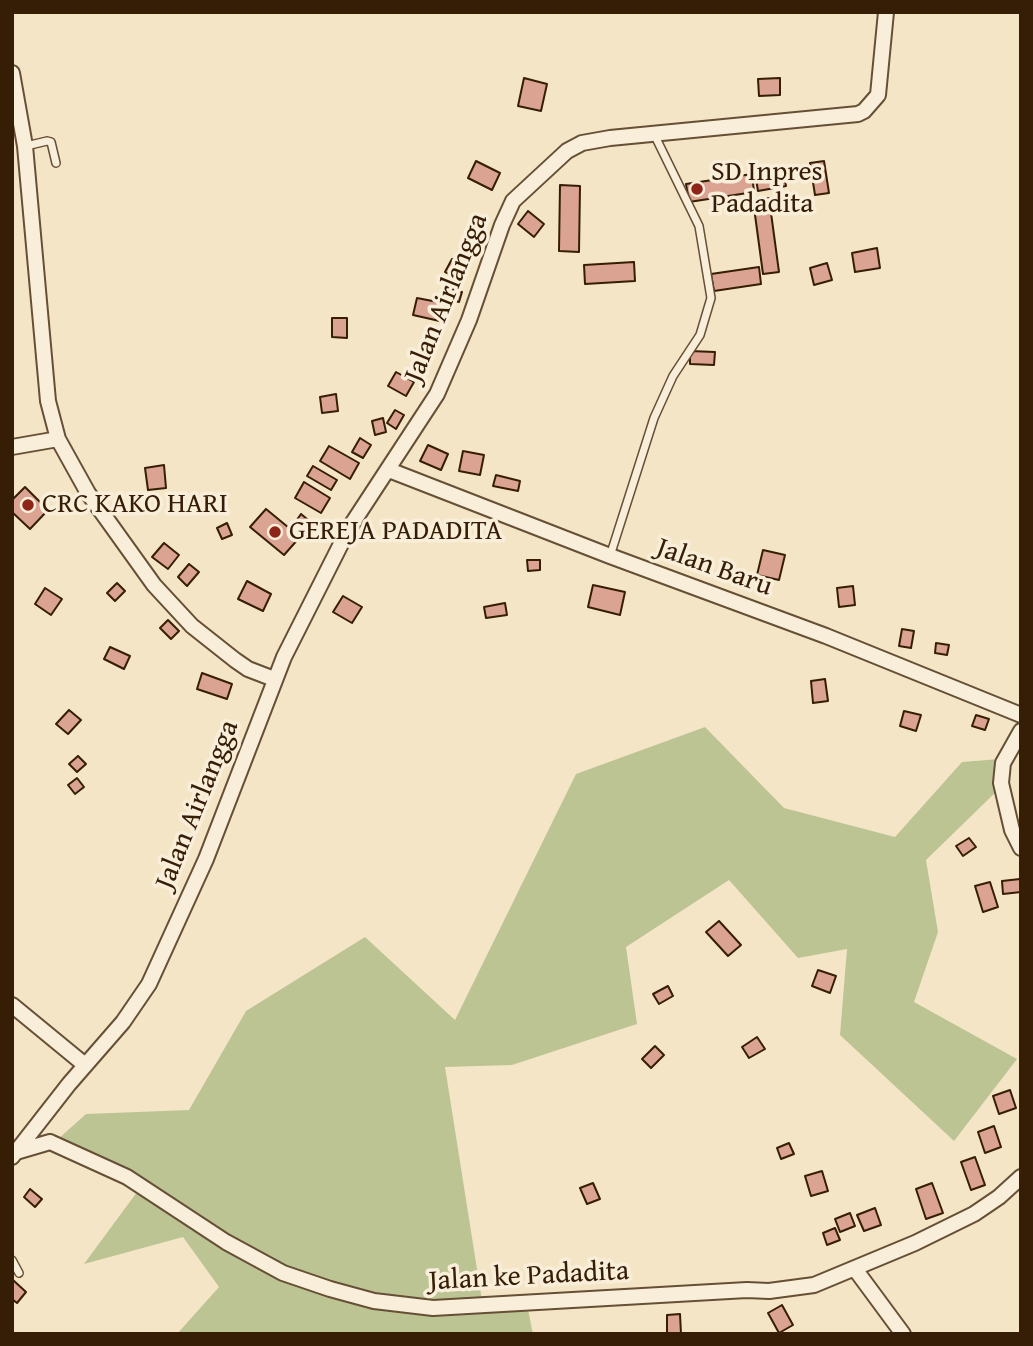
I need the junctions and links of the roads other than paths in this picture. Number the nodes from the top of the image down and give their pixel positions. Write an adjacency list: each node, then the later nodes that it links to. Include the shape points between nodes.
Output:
1 (886, 12): 3 (street, Jalan Airlangga, via 878,95 864,111)
2 (12, 73): 4 (street)
3 (653, 134): 8 (street, Jalan Airlangga, via 582,143 567,150 513,201 437,394); 9 (lane, via 699,226 711,298 700,335 673,376 654,418)
4 (25, 146): 5 (lane, via 49,141); 6 (street, via 48,401)
5 (56, 163)
6 (58, 439): 7 (street); 10 (street, via 88,493 154,585 192,626 248,669)
7 (12, 447)
8 (389, 470): 9 (street, Jalan Baru); 10 (street, Jalan Airlangga, via 335,554)
9 (610, 556): 11 (street, Jalan Baru)
10 (274, 680): 15 (street, Jalan Airlangga, via 224,815 149,984)
11 (1021, 715)
12 (1021, 731): 13 (street, via 1003,763 1001,783)
13 (1021, 848)
14 (12, 1005): 15 (street)
15 (85, 1065): 16 (street, Jalan Airlangga)
16 (39, 1124): 17 (street); 18 (street, Jalan Airlangga)
17 (50, 1142): 18 (street); 21 (street, Jalan ke Padadita, via 127,1177 226,1242 284,1273 374,1301 464,1307 769,1291 814,1285)
18 (14, 1155)
19 (1021, 1177): 21 (street, Jalan ke Padadita, via 974,1213)
20 (12, 1260): 22 (lane)
21 (855, 1269): 23 (street)
22 (19, 1273)
23 (903, 1334)

